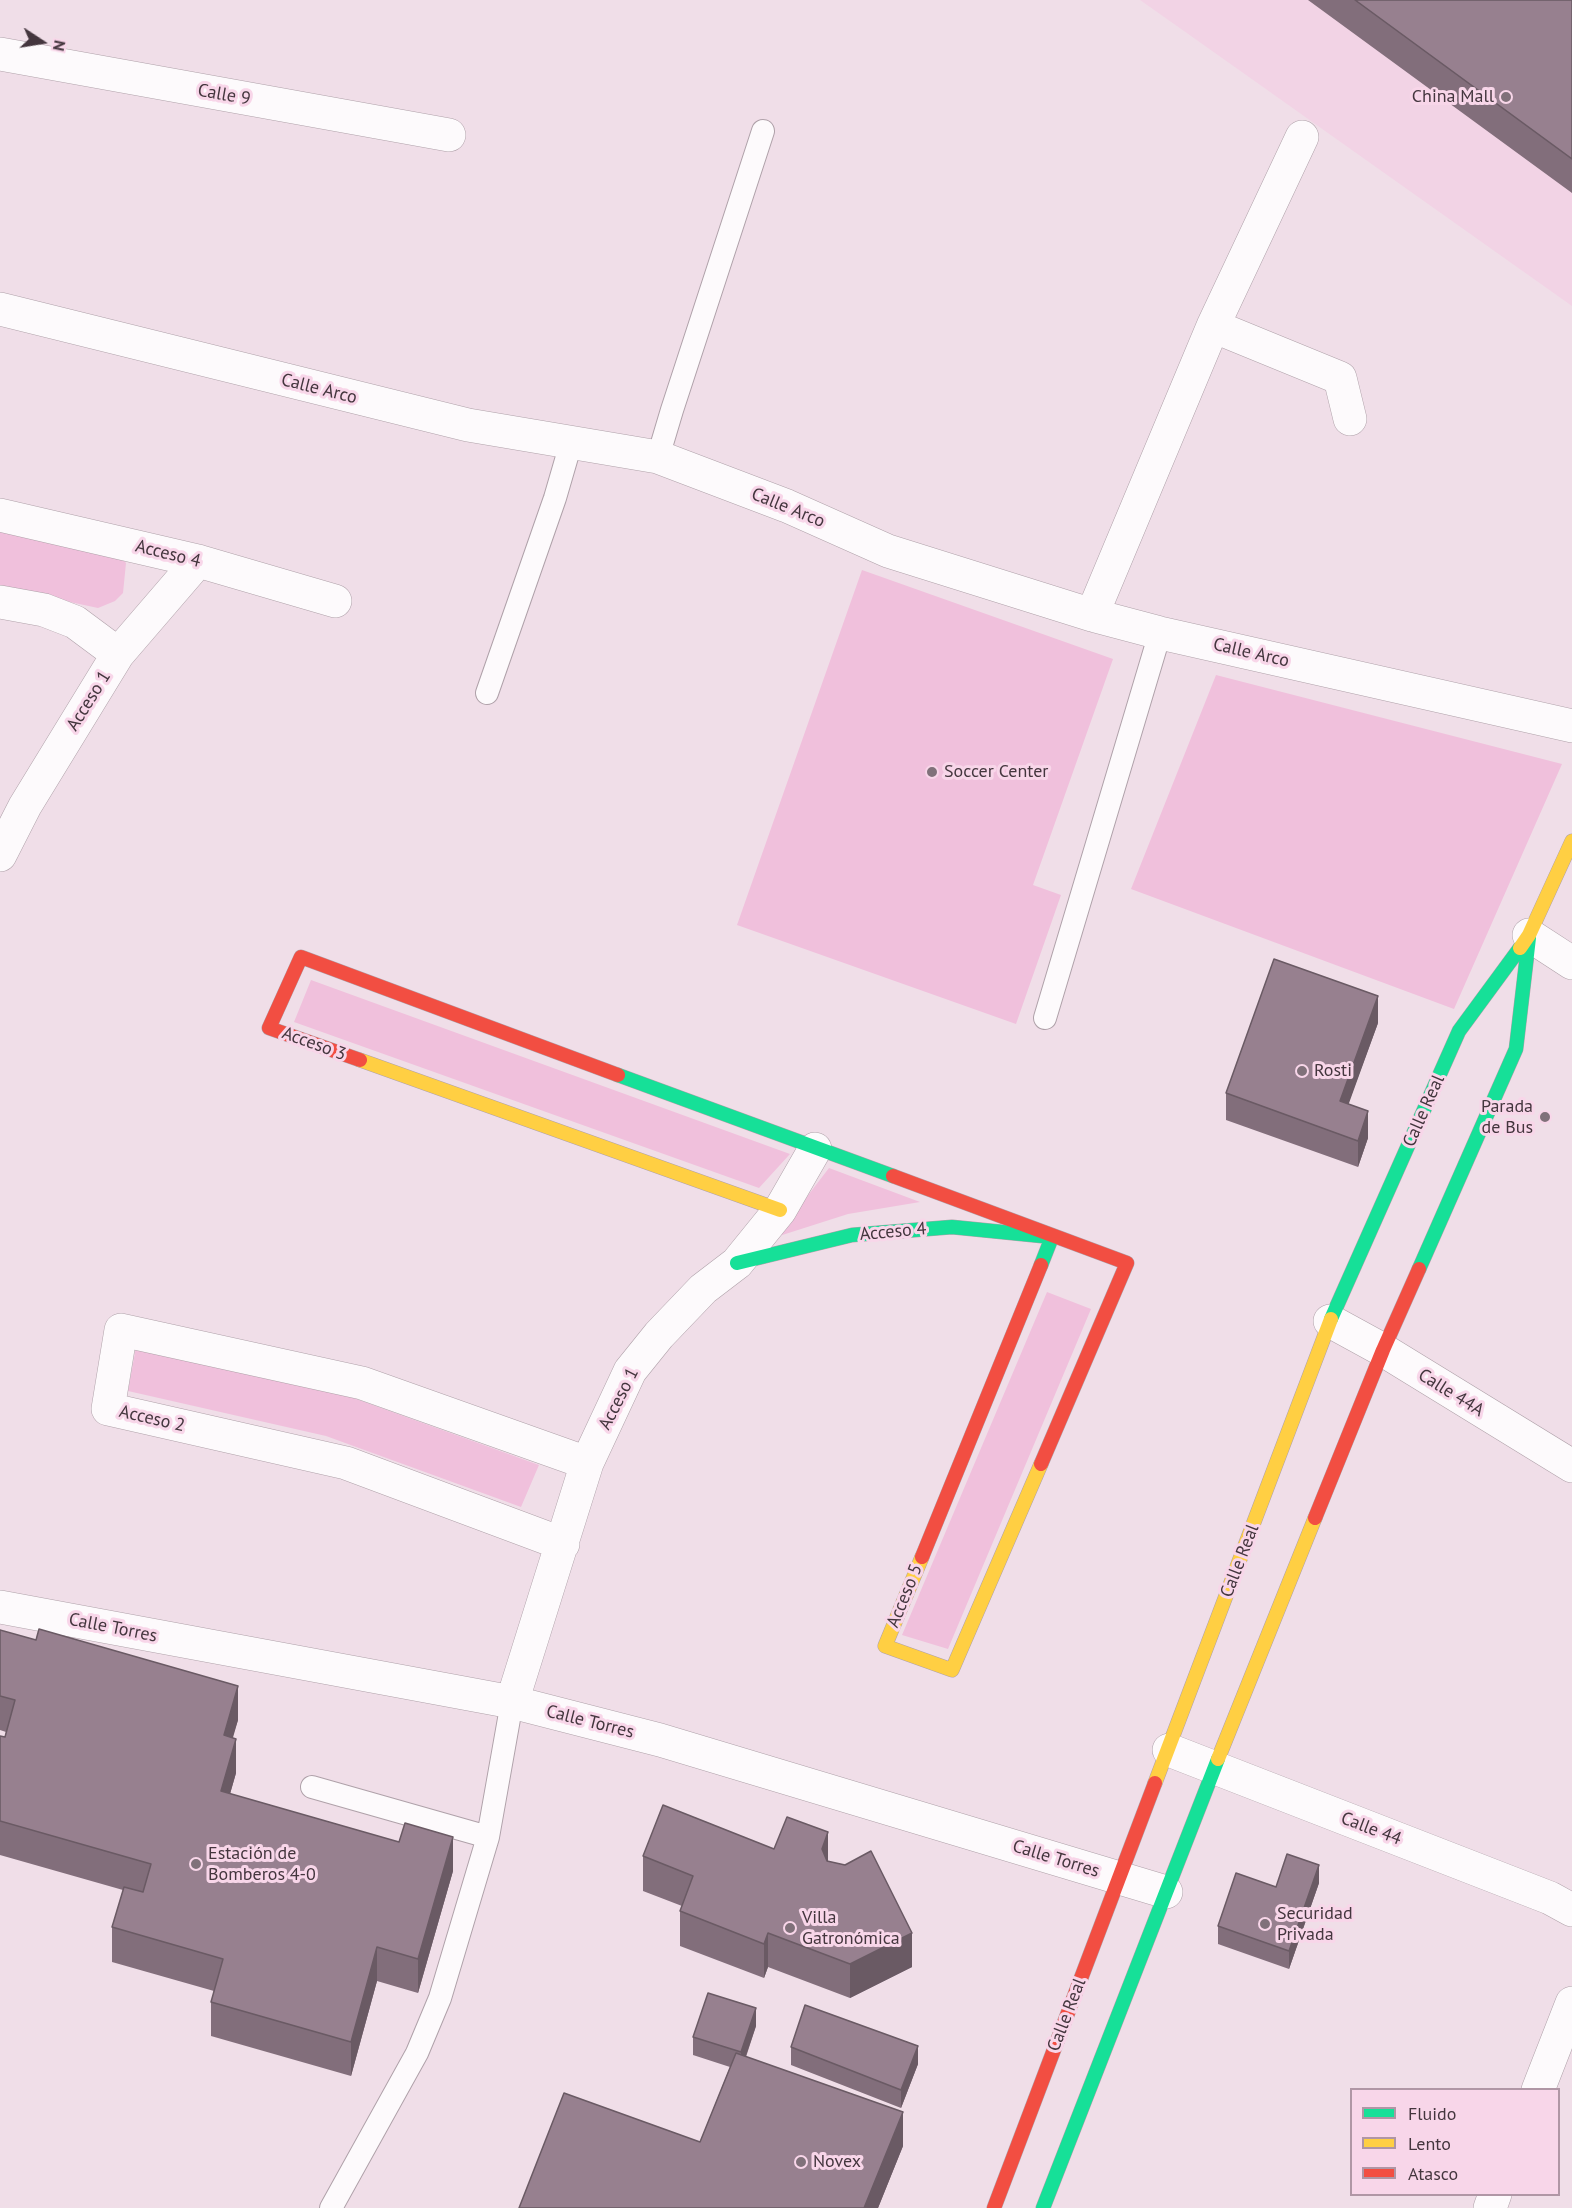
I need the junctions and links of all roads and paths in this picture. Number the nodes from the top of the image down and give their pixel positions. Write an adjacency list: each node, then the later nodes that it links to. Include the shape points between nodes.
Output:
1 (0, 54): 3 (street, Calle 9)
2 (763, 131): 9 (lane)
3 (449, 135)
4 (1302, 137): 6 (street)
5 (0, 309): 8 (street, Calle Arco, via 468,426)
6 (1213, 326): 7 (street, via 1340,378); 14 (street)
7 (1350, 419)
8 (571, 443): 9 (street, Calle Arco); 17 (lane)
9 (658, 457): 14 (street, Calle Arco, via 788,506 888,551)
10 (0, 514): 11 (street, Acceso 4)
11 (198, 561): 12 (street, Acceso 4); 16 (street, Acceso 1)
12 (335, 601)
13 (0, 602): 16 (street, via 44,610 75,622)
14 (1092, 615): 15 (street, Calle Arco)
15 (1160, 633): 18 (street, Calle Arco); 23 (lane)
16 (118, 654): 20 (street, Acceso 1, via 25,806)
17 (487, 693)
18 (1572, 726)
19 (1572, 841): 21 (main road, Calle Real)
20 (0, 855)
21 (1529, 935): 22 (street); 29 (main road, Calle Real, via 1459,1031); 30 (main road, Calle Real, via 1516,1049)
22 (1572, 963)
23 (1045, 1018)
24 (815, 1149): 25 (street, Acceso 1); 25 (main road, Acceso 3, via 301,957 269,1028); 26 (main road, Acceso 4)
25 (780, 1210): 27 (street, Acceso 1)
26 (1052, 1237): 27 (main road, Acceso 4, via 952,1227 852,1235); 28 (main road, Acceso 4); 28 (main road, Acceso 5, via 885,1646 952,1670)
27 (737, 1263): 31 (street, Acceso 1, via 703,1289 630,1371)
28 (1127, 1263)
29 (1330, 1321): 30 (street, Calle 44A); 36 (main road, Calle Real)
30 (1383, 1350): 32 (street, Calle 44A); 37 (main road, Calle Real)
31 (587, 1463): 33 (street, Acceso 1); 33 (street, Acceso 2, via 362,1383 122,1330 108,1409 346,1463)
32 (1572, 1466)
33 (563, 1545): 35 (street, Acceso 1)
34 (0, 1607): 35 (street, Calle Torres)
35 (512, 1702): 39 (lane); 40 (street, Calle Torres, via 660,1740)
36 (1169, 1749): 37 (street, Calle 44); 40 (main road, Calle Real)
37 (1214, 1768): 41 (main road, Calle Real); 42 (street, Calle 44, via 1550,1898)
38 (312, 1787): 39 (lane)
39 (488, 1837): 45 (lane, via 440,1998 417,2053)
40 (1119, 1877): 41 (street, Calle Torres); 46 (main road, Calle Real)
41 (1166, 1892): 47 (main road, Calle Real)
42 (1572, 1910)
43 (1572, 2003): 44 (street)
44 (1539, 2088)
45 (331, 2208)
46 (994, 2208)
47 (1043, 2208)

